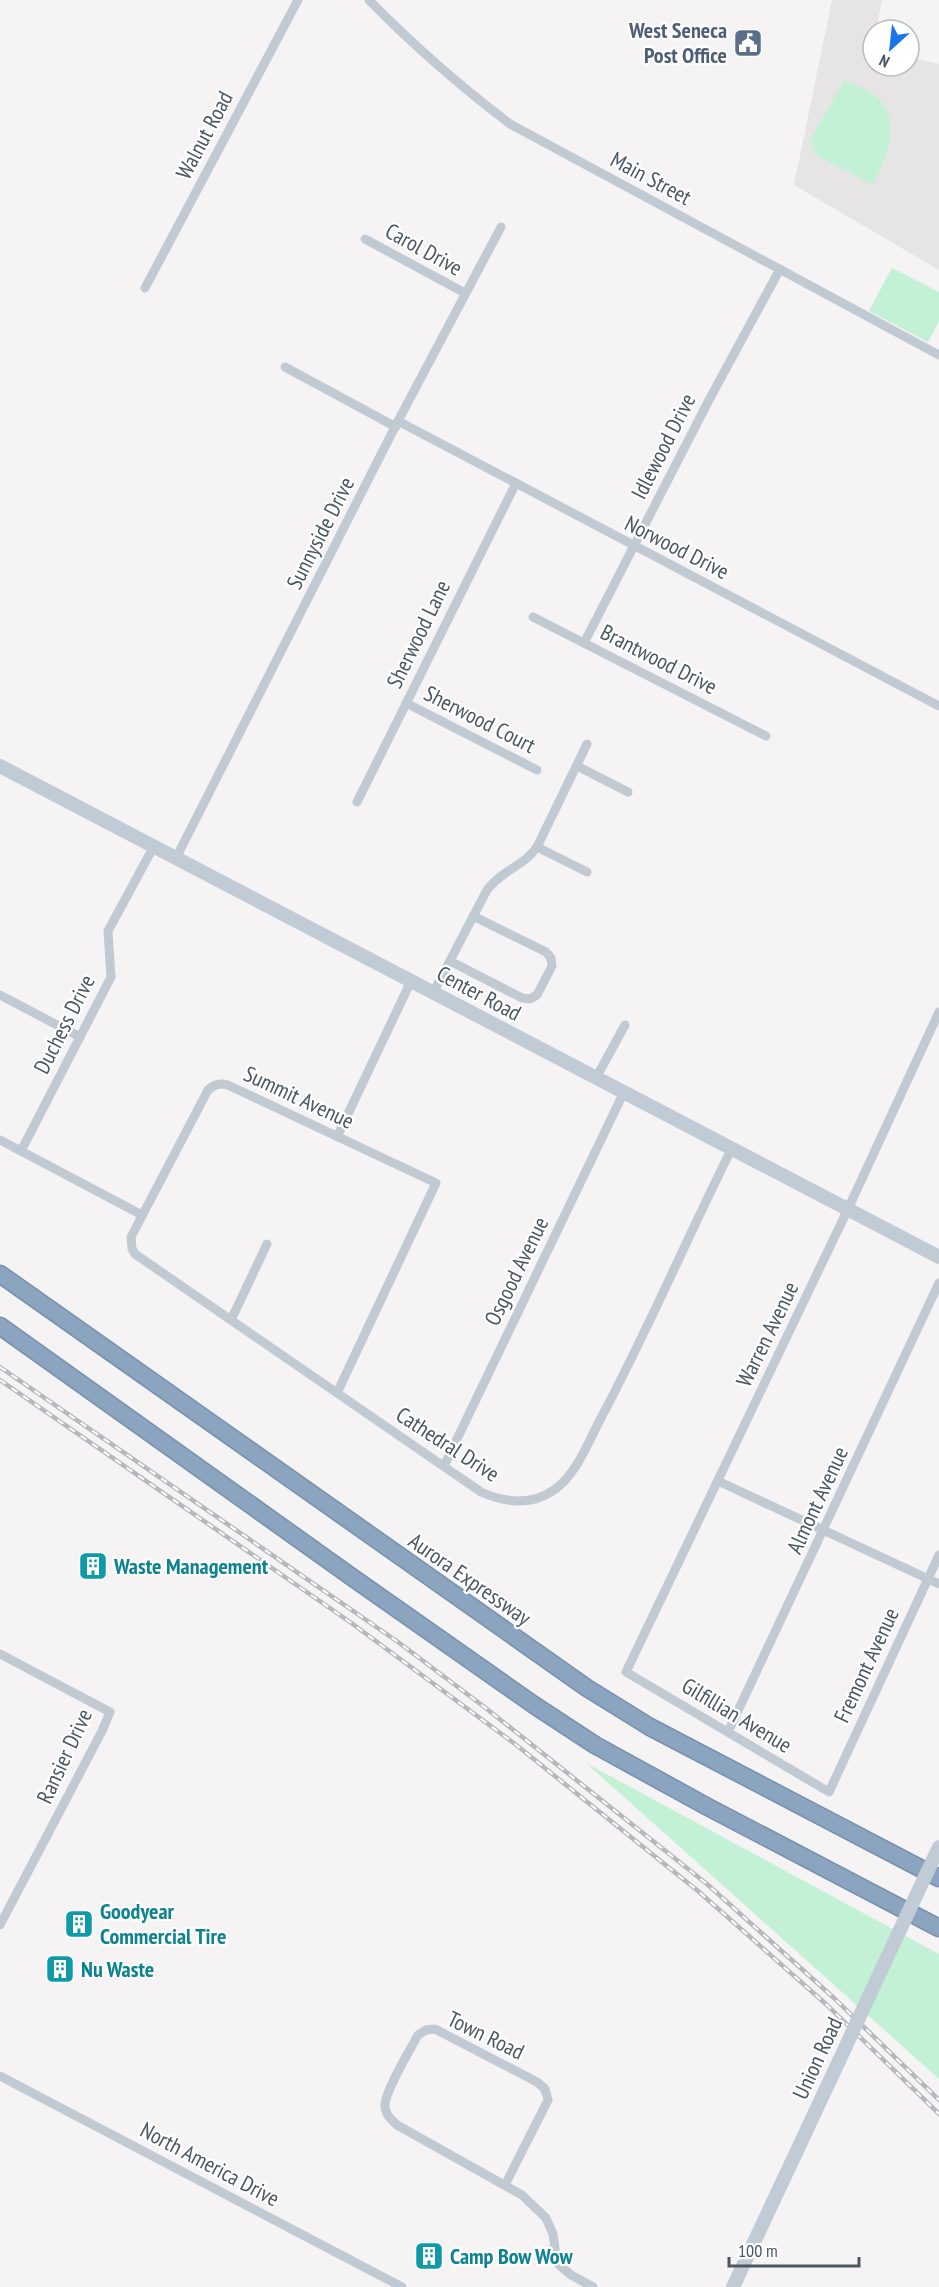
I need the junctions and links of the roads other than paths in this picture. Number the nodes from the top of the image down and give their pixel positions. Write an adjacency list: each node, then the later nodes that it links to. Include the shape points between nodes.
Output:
1 (298, 0): 6 (street, Walnut Road)
2 (369, 0): 5 (street, Main Street, via 414,45 510,124)
3 (501, 227): 7 (street, Sunnyside Drive)
4 (365, 239): 7 (street, Carol Drive)
5 (780, 269): 8 (street, Main Street); 12 (street, Idlewood Drive)
6 (145, 288)
7 (465, 294): 10 (street, Sunnyside Drive)
8 (939, 355)
9 (285, 367): 10 (street, Norwood Drive)
10 (397, 424): 11 (street, Norwood Drive); 26 (street, Sunnyside Drive)
11 (516, 483): 12 (street, Norwood Drive); 16 (street, Sherwood Lane)
12 (633, 546): 14 (street, Idlewood Drive); 15 (street, Norwood Drive)
13 (533, 617): 14 (street, Brantwood Drive)
14 (584, 643): 17 (street, Brantwood Drive)
15 (938, 702)
16 (406, 703): 21 (street, Sherwood Court); 23 (street, Sherwood Lane)
17 (766, 736)
18 (587, 744): 20 (street)
19 (0, 766): 24 (main road, Center Road)
20 (577, 766): 22 (street); 25 (street)
21 (537, 770)
22 (628, 792)
23 (357, 802)
24 (154, 846): 26 (main road, Center Road); 35 (street, Duchess Drive, via 108,931 111,977)
25 (537, 847): 27 (street); 28 (street, via 531,856 496,878)
26 (176, 858): 30 (main road, Center Road)
27 (587, 872)
28 (474, 916): 29 (street); 29 (street, via 551,958 552,966 537,995 522,998)
29 (450, 961): 31 (street)
30 (411, 981): 31 (main road, Center Road); 38 (street)
31 (433, 993): 36 (main road, Center Road)
32 (0, 995): 35 (street)
33 (939, 1012): 42 (street, Warren Avenue)
34 (625, 1025): 36 (street)
35 (80, 1037): 41 (street, Duchess Drive)
36 (596, 1078): 37 (main road, Center Road)
37 (624, 1092): 40 (main road, Center Road); 51 (street, Osgood Avenue)
38 (337, 1137): 43 (street, Summit Avenue, via 228,1085 218,1084 208,1090); 50 (street, Summit Avenue, via 436,1183)
39 (0, 1140): 41 (street)
40 (732, 1148): 42 (main road, Center Road); 51 (street, Cathedral Drive, via 620,1383 573,1471 542,1497 510,1501 481,1492)
41 (21, 1151): 43 (street)
42 (849, 1209): 45 (main road, Center Road); 52 (street, Warren Avenue)
43 (142, 1215): 48 (street, Cathedral Drive, via 131,1237 135,1254)
44 (267, 1244): 48 (street)
45 (939, 1257)
46 (0, 1274): 62 (highway, Aurora Expressway, via 587,1688 650,1727)
47 (939, 1283): 53 (street, Almont Avenue)
48 (231, 1320): 50 (street, Cathedral Drive)
49 (0, 1326): 64 (highway, via 595,1745)
50 (337, 1393): 51 (street, Cathedral Drive)
51 (444, 1466)
52 (718, 1481): 53 (street); 58 (street, Warren Avenue)
53 (824, 1530): 55 (street); 59 (street, Almont Avenue)
54 (939, 1555): 55 (street, Fremont Avenue)
55 (928, 1578): 56 (street); 60 (street, Fremont Avenue)
56 (939, 1584)
57 (0, 1654): 63 (street, Ransier Drive, via 110,1712)
58 (626, 1672): 59 (street, Gilfillian Avenue)
59 (728, 1732): 60 (street, Gilfillian Avenue)
60 (829, 1792)
61 (939, 1847): 69 (main road, Union Road, bridge)
62 (939, 1878)
63 (0, 1925)
64 (939, 1928)
65 (0, 2076): 67 (street, North America Drive)
66 (505, 2185): 66 (street, Town Road, via 397,2125 388,2116 388,2094 418,2035 426,2030 435,2029 545,2089 548,2100); 68 (street, Town Road, via 546,2218 558,2263 570,2275)
67 (402, 2287)
68 (593, 2287)
69 (733, 2287)

